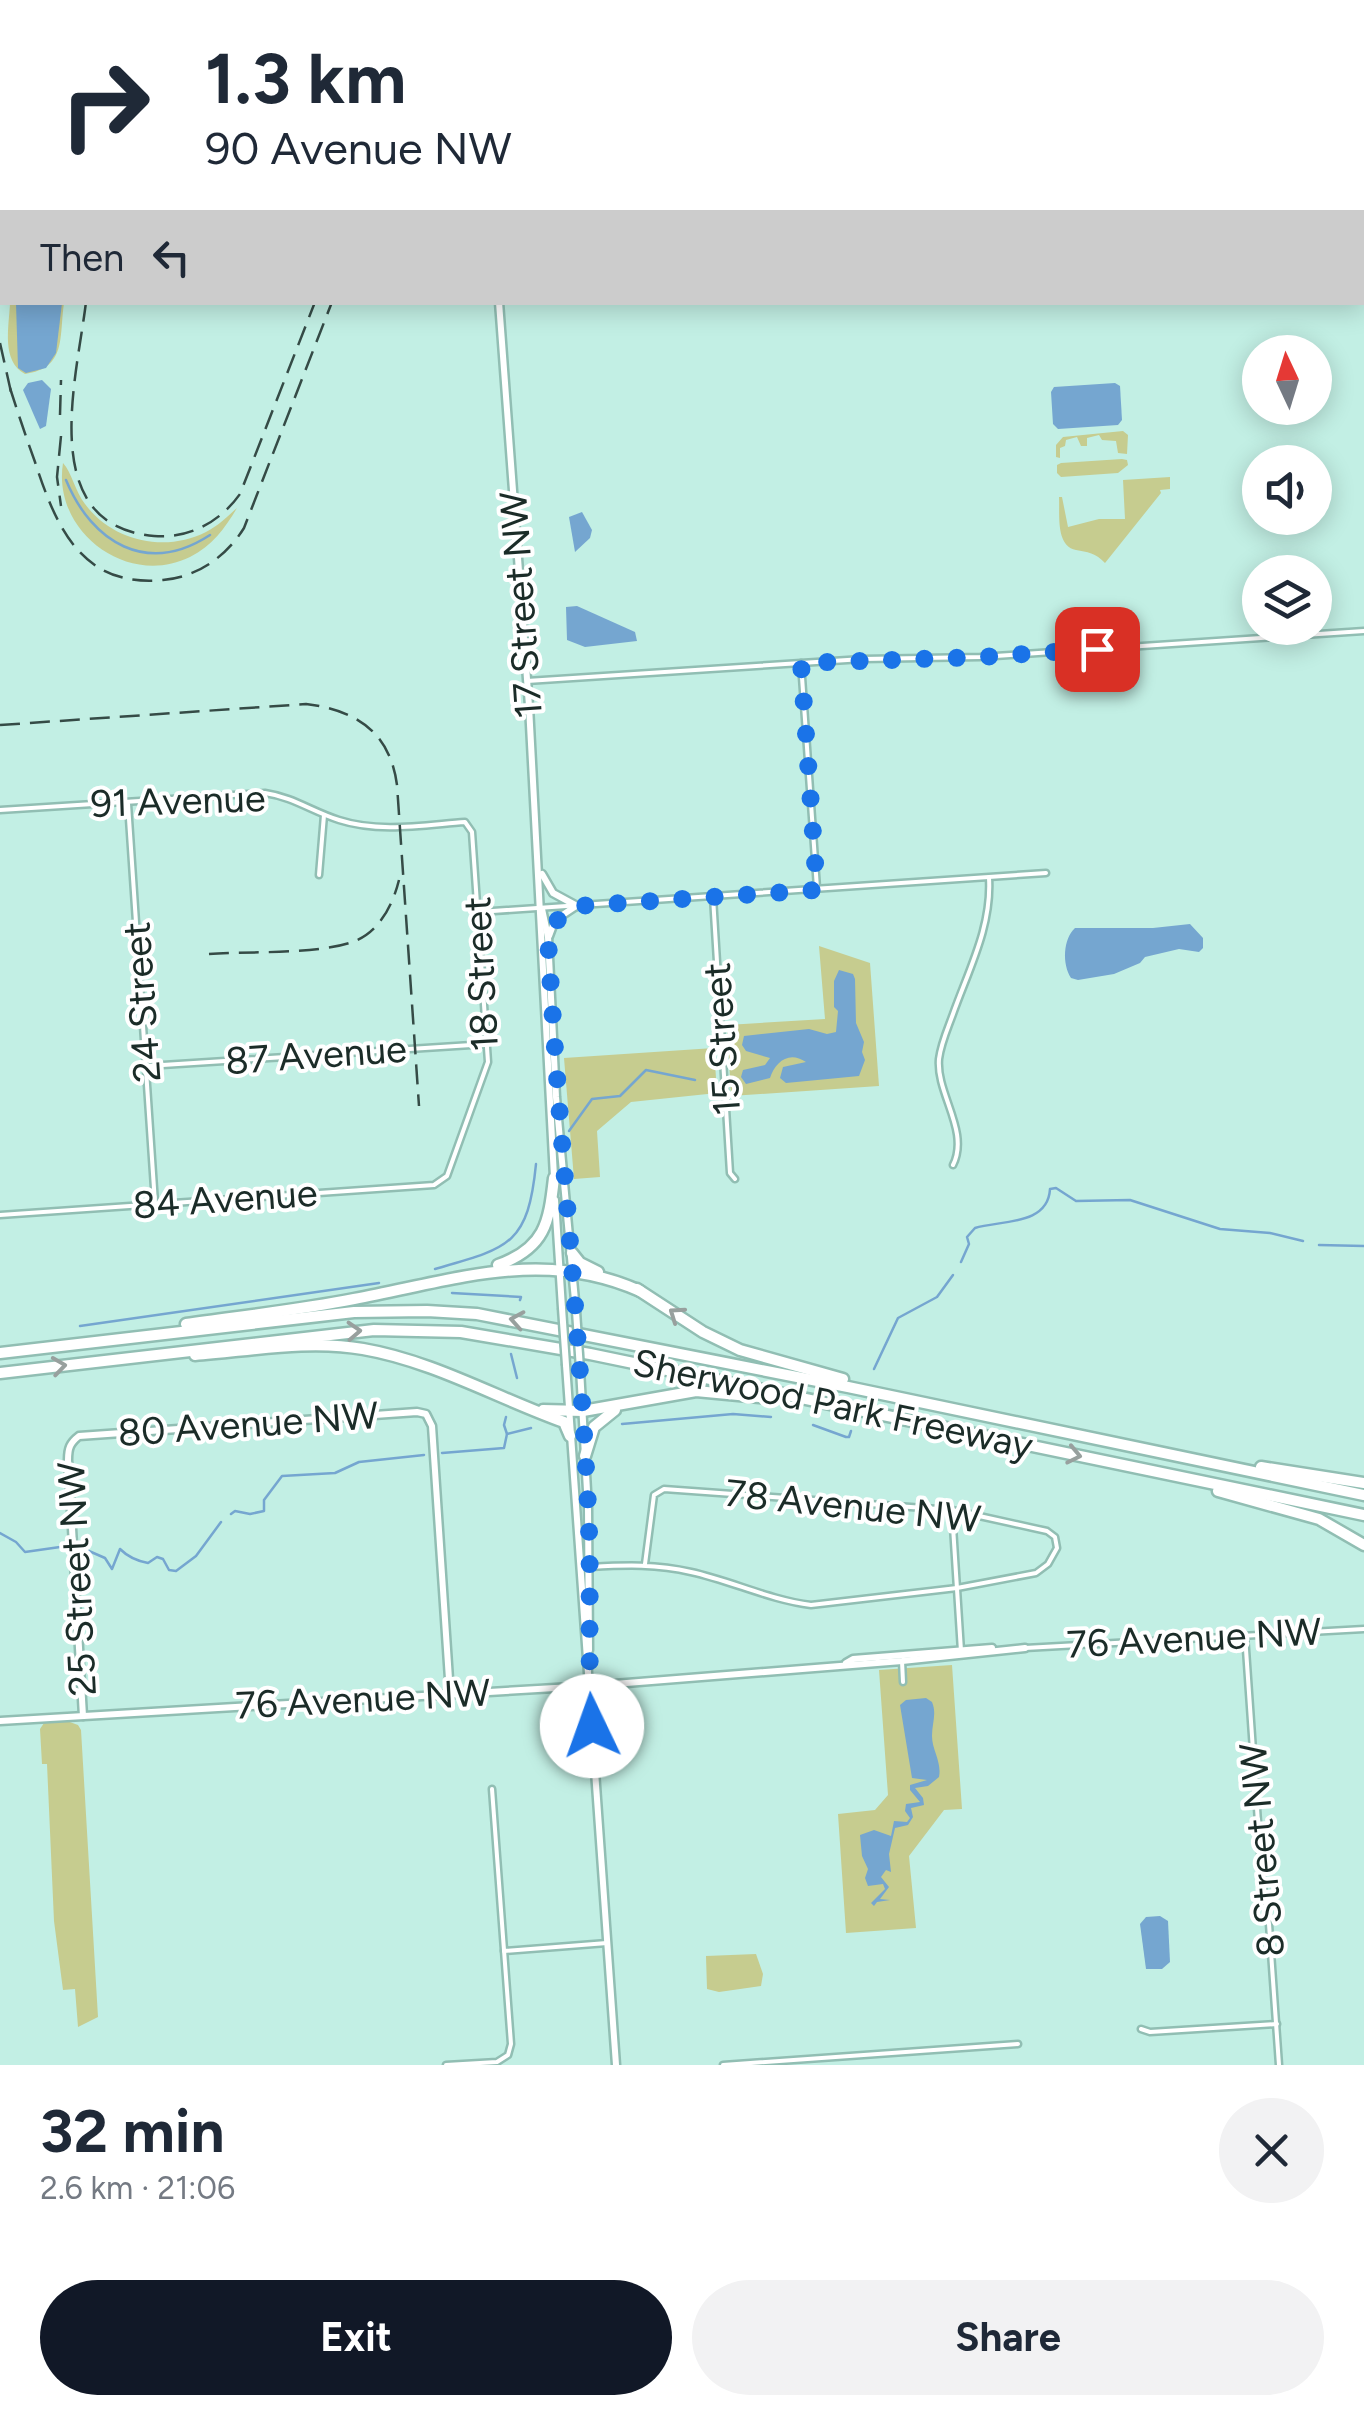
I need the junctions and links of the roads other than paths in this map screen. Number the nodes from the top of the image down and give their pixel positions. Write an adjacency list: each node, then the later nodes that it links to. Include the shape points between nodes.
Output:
1 (499, 305): 4 (main road, 17 Street NW)
2 (1364, 630): 3 (street)
3 (801, 663): 4 (street); 13 (street)
4 (527, 682): 9 (main road, 17 Street NW)
5 (128, 801): 6 (street, 91 Avenue); 7 (street, 91 Avenue, via 265,793); 20 (street, 24 Street)
6 (0, 810)
7 (324, 814): 8 (street, 91 Avenue, via 380,827); 11 (street)
8 (470, 826): 17 (street, 18 Street)
9 (539, 868): 15 (main road, via 551,890); 16 (main road, 17 Street NW)
10 (1046, 873): 12 (street)
11 (319, 876)
12 (989, 878): 13 (street); 21 (street, via 988,918 939,1059 955,1126)
13 (817, 890): 14 (street)
14 (712, 897): 15 (street); 24 (street, 15 Street)
15 (577, 906): 16 (street); 18 (main road, via 555,920)
16 (541, 908): 17 (street); 18 (main road, 17 Street NW); 23 (main road, 17 Street NW)
17 (479, 912): 19 (street, 18 Street)
18 (548, 937): 27 (main road, 17 Street NW)
19 (486, 1044): 20 (street, 87 Avenue); 22 (street, 18 Street, via 486,1067)
20 (146, 1066): 25 (street, 24 Street)
21 (953, 1165)
22 (447, 1176): 25 (street, 84 Avenue, via 434,1186)
23 (554, 1178): 28 (main road, 17 Street NW); 29 (highway, via 548,1219 536,1242 513,1260)
24 (735, 1180)
25 (155, 1203): 26 (street, 84 Avenue)
26 (0, 1215)
27 (572, 1253): 30 (main road, 17 Street NW); 31 (highway, via 586,1267)
28 (560, 1271): 29 (highway); 30 (highway); 39 (main road, 17 Street NW, bridge)
29 (478, 1272): 32 (highway, via 332,1303)
30 (573, 1272): 31 (highway); 40 (main road, 17 Street NW, bridge)
31 (640, 1291): 36 (highway, one-way to 31, via 740,1350)
32 (22, 1350): 33 (highway, Sherwood Park Freeway); 36 (highway, Sherwood Park Freeway, one-way to 32, via 530,1322 428,1310 354,1312)
33 (0, 1353)
34 (118, 1358): 35 (highway, Sherwood Park Freeway, one-way to 34); 38 (highway, via 361,1348 426,1366); 41 (highway, Sherwood Park Freeway, one-way to 41, via 345,1332 433,1330 520,1340)
35 (0, 1373)
36 (886, 1396): 45 (highway, Sherwood Park Freeway)
37 (640, 1402): 40 (highway); 41 (highway, via 713,1390); 44 (highway, via 598,1421)
38 (522, 1406): 39 (highway); 42 (highway, via 564,1422)
39 (568, 1410): 40 (highway); 42 (main road, 17 Street NW)
40 (582, 1412): 44 (main road, 17 Street NW)
41 (876, 1414): 46 (highway, Sherwood Park Freeway, one-way to 46)
42 (570, 1436): 62 (main road, 17 Street NW)
43 (72, 1442): 63 (main road, 80 Avenue NW, via 80,1436 426,1414); 64 (main road, 25 Street NW)
44 (585, 1456): 53 (main road, 17 Street NW)
45 (1215, 1463): 47 (highway); 48 (highway, Sherwood Park Freeway)
46 (1185, 1478): 50 (highway, Sherwood Park Freeway); 51 (highway, via 1319,1520)
47 (1364, 1483)
48 (1364, 1495)
49 (952, 1510): 52 (street, 78 Avenue NW, via 664,1489 656,1492); 54 (street); 54 (street, 78 Avenue NW, via 1049,1532 1057,1541 1036,1574)
50 (1364, 1515)
51 (1364, 1544)
52 (646, 1564): 53 (street); 54 (street, via 811,1605)
53 (589, 1567): 62 (main road, 17 Street NW)
54 (958, 1588): 58 (street)
55 (1364, 1629): 56 (street, 76 Avenue NW)
56 (1245, 1635): 57 (street, 76 Avenue NW); 69 (street, 8 Street NW)
57 (1025, 1648): 58 (main road, 76 Avenue NW)
58 (961, 1652): 59 (main road, 76 Avenue NW); 60 (main road, 76 Avenue NW)
59 (902, 1661): 60 (main road, 76 Avenue NW); 61 (street)
60 (845, 1664): 62 (main road, 76 Avenue NW)
61 (903, 1682)
62 (590, 1686): 63 (main road, 76 Avenue NW); 67 (main road, 17 Street NW)
63 (450, 1694): 64 (main road, 76 Avenue NW)
64 (83, 1716): 65 (main road, 76 Avenue NW)
65 (0, 1721)
66 (492, 1789): 68 (street)
67 (607, 1942): 68 (street); 73 (main road, 17 Street NW)
68 (504, 1950): 72 (street, via 508,2055 498,2062)
69 (1277, 2024): 70 (street); 75 (street, 8 Street NW)
70 (1140, 2028)
71 (1018, 2044): 74 (street)
72 (446, 2065)
73 (616, 2065)
74 (723, 2065)
75 (1279, 2065)

